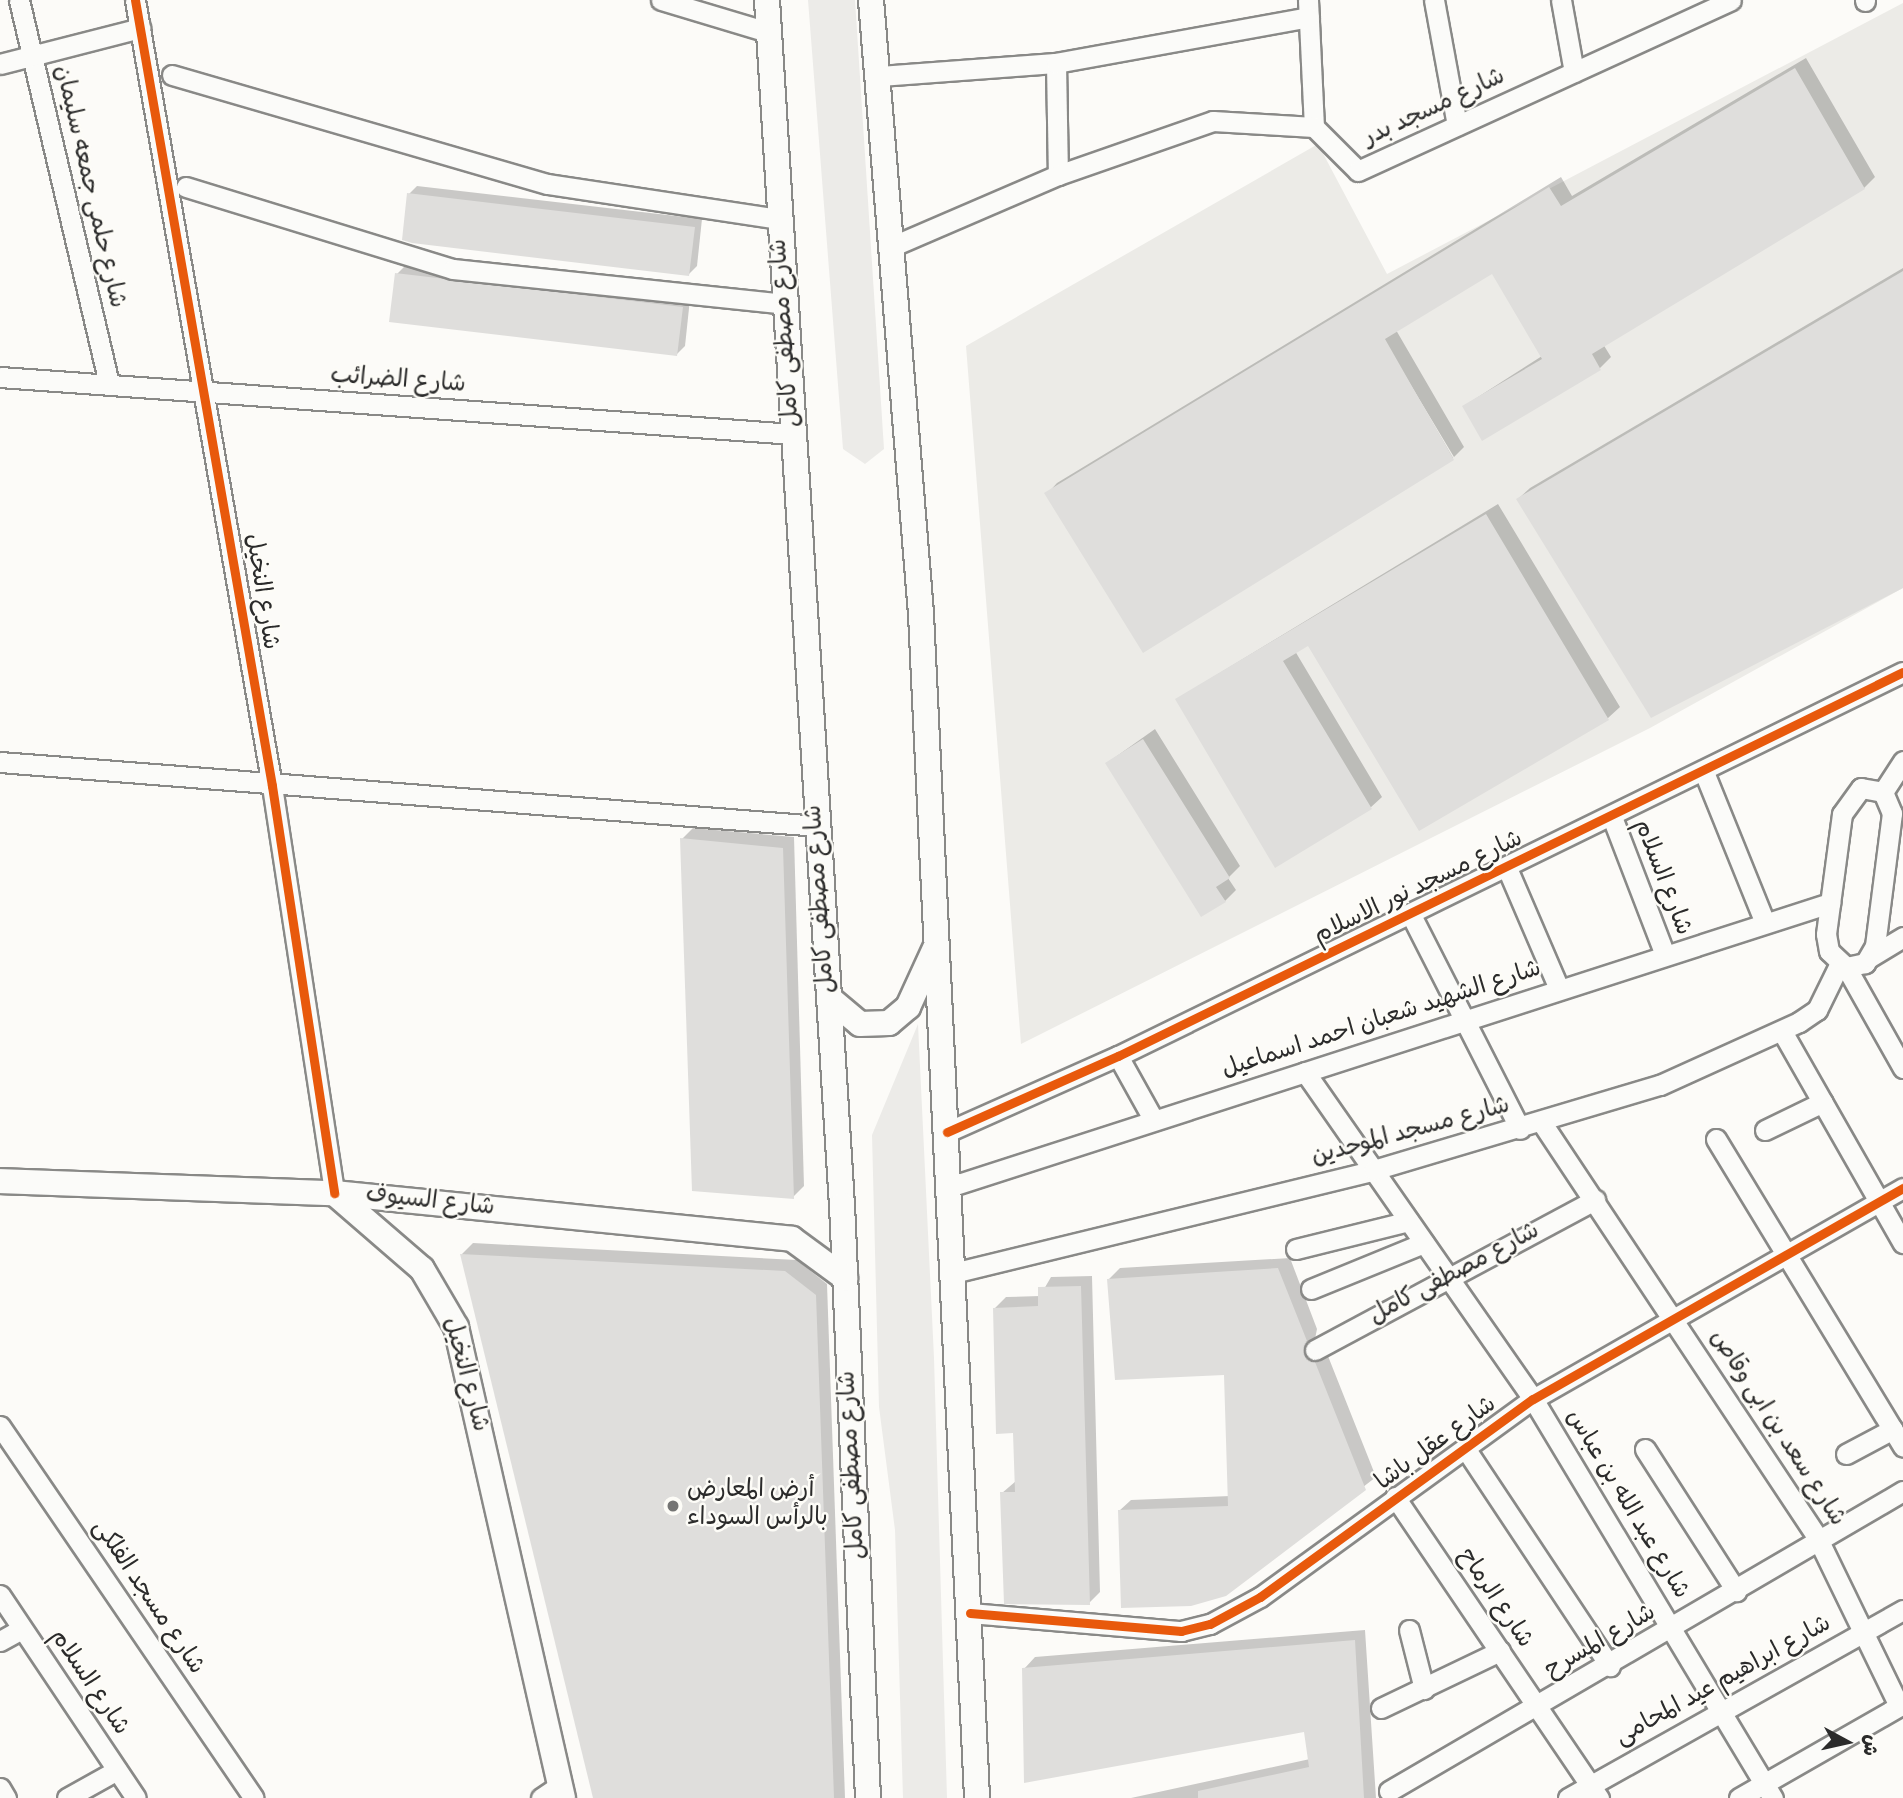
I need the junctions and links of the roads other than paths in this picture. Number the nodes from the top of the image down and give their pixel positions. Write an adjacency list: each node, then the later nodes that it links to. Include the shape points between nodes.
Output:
1 (19, 0): 12 (street, شارع حلمى جمعه سليمان)
2 (135, 0): 10 (street, شارع النخيل)
3 (661, 0): 11 (street)
4 (767, 0): 11 (main road, شارع مصطفى كامل)
5 (871, 0): 17 (main road)
6 (1434, 0): 18 (street)
7 (1560, 0): 15 (street)
8 (1731, 0): 15 (street, شارع مسجد بدر)
9 (1308, 9): 13 (street); 19 (street)
10 (141, 28): 12 (street); 27 (street, شارع النخيل)
11 (768, 32): 22 (main road, شارع مصطفى كامل)
12 (32, 56): 14 (street); 26 (street, شارع حلمى جمعه سليمان)
13 (1056, 63): 17 (street); 20 (street)
14 (0, 64)
15 (1574, 72): 18 (street, شارع مسجد بدر)
16 (172, 75): 22 (street, via 548,184)
17 (879, 76): 23 (main road)
18 (1457, 125): 19 (street, شارع مسجد بدر, via 1355,172)
19 (1314, 127): 20 (street, via 1213,121)
20 (1058, 175): 23 (street)
21 (186, 187): 24 (street, via 453,269)
22 (780, 219): 24 (main road, شارع مصطفى كامل)
23 (893, 246): 42 (main road)
24 (785, 304): 28 (main road, شارع مصطفى كامل)
25 (0, 377): 26 (street, شارع الضرائب)
26 (109, 385): 27 (street, شارع الضرائب)
27 (207, 393): 28 (street, شارع الضرائب); 33 (street, شارع النخيل)
28 (793, 434): 36 (main road, شارع مصطفى كامل)
29 (1903, 672): 32 (street, شارع مسجد نور الاسلام)
30 (1903, 761): 34 (street)
31 (0, 762): 33 (street)
32 (1704, 772): 35 (street, شارع مسجد نور الاسلام); 40 (street)
33 (272, 786): 36 (street); 64 (street, شارع النخيل)
34 (1883, 792): 38 (street, via 1861,788 1845,804); 44 (street, via 1892,813)
35 (1612, 817): 37 (street, شارع مسجد نور الاسلام); 43 (street, شارع السلام)
36 (818, 827): 47 (main road, شارع مصطفى كامل)
37 (1507, 868): 39 (street, شارع مسجد نور الاسلام); 46 (street)
38 (1829, 903): 40 (street, شارع الشهيد شعبان احمد اسماعيل); 45 (street, via 1826,934)
39 (1411, 915): 48 (street); 50 (street, شارع مسجد نور الاسلام)
40 (1765, 923): 43 (street, شارع الشهيد شعبان احمد اسماعيل)
41 (1903, 937): 44 (street)
42 (937, 944): 47 (main road, via 908,1007 889,1023 860,1024); 58 (main road)
43 (1665, 955): 46 (street, شارع الشهيد شعبان احمد اسماعيل)
44 (1870, 957): 45 (street)
45 (1842, 966): 49 (street, شارع مسجد الموحدين, via 1817,1010); 51 (street)
46 (1559, 989): 48 (street, شارع الشهيد شعبان احمد اسماعيل)
47 (829, 998): 73 (main road, شارع مصطفى كامل)
48 (1464, 1020): 52 (street, شارع الشهيد شعبان احمد اسماعيل); 56 (street)
49 (1783, 1032): 53 (street); 55 (street, شارع مسجد الموحدين, via 1660,1085)
50 (1118, 1056): 54 (street); 58 (street, شارع مسجد نور الاسلام)
51 (1903, 1068)
52 (1305, 1072): 54 (street, شارع الشهيد شعبان احمد اسماعيل); 60 (street, شارع عبد الله بن عباس)
53 (1823, 1102): 57 (street); 66 (street)
54 (1153, 1119): 62 (street, شارع الشهيد شعبان احمد اسماعيل)
55 (1542, 1123): 56 (street, شارع مسجد الموحدين); 65 (street, شارع سعد بن ابى وقاص)
56 (1520, 1129): 60 (street, شارع مسجد الموحدين)
57 (1765, 1130)
58 (947, 1132): 62 (main road)
59 (1716, 1139): 71 (street)
60 (1374, 1170): 67 (street, شارع عبد الله بن عباس); 72 (street, شارع مسجد الموحدين)
61 (0, 1181): 64 (main road, شارع السيوف)
62 (949, 1187): 72 (main road)
63 (1903, 1188): 66 (street, شارع عقل باشا)
64 (334, 1193): 73 (main road, شارع السيوف, via 792,1239); 109 (main road, شارع النخيل, via 422,1269 456,1327)
65 (1595, 1200): 74 (street, شارع مصطفى كامل); 76 (street, شارع سعد بن ابى وقاص)
66 (1880, 1201): 69 (street); 71 (street, شارع عقل باشا)
67 (1409, 1221): 68 (street, شارع عبد الله بن عباس); 70 (street)
68 (1424, 1243): 74 (street, شارع عبد الله بن عباس); 75 (street)
69 (1903, 1243)
70 (1296, 1249)
71 (1786, 1252): 76 (street, شارع عقل باشا); 80 (street)
72 (953, 1273): 91 (main road)
73 (845, 1278): 114 (main road, شارع مصطفى كامل)
74 (1449, 1278): 77 (street, شارع مصطفى كامل); 78 (street, شارع عبد الله بن عباس)
75 (1311, 1289)
76 (1674, 1314): 78 (street, شارع عقل باشا); 87 (street, شارع سعد بن ابى وقاص)
77 (1315, 1350)
78 (1533, 1399): 82 (street, شارع عقل باشا); 94 (street, شارع عبد الله بن عباس)
79 (0, 1426): 113 (street, شارع مسجد الفلكى)
80 (1893, 1429): 81 (street); 84 (street)
81 (1903, 1447)
82 (1465, 1448): 86 (street, شارع عقل باشا); 98 (street)
83 (1645, 1449): 88 (street)
84 (1846, 1454)
85 (1903, 1491): 87 (street, شارع المسرح)
86 (1395, 1497): 91 (street, شارع عقل باشا, via 1259,1597 1210,1624 1181,1631); 97 (street, شارع الرماح)
87 (1818, 1539): 88 (street, شارع المسرح); 95 (street, شارع سعد بن ابى وقاص)
88 (1736, 1591): 94 (street, شارع المسرح)
89 (0, 1595): 92 (street, شارع السلام)
90 (1903, 1610): 95 (street, شارع ابراهيم عيد المحامى)
91 (970, 1613): 115 (main road)
92 (22, 1629): 96 (street); 104 (street, شارع السلام)
93 (1409, 1630): 99 (street)
94 (1672, 1630): 98 (street, شارع المسرح); 103 (street, شارع عبد الله بن عباس)
95 (1867, 1630): 100 (street, شارع سعد بن ابى وقاص); 103 (street, شارع ابراهيم عيد المحامى)
96 (0, 1641)
97 (1500, 1651): 99 (street); 102 (street, شارع الرماح)
98 (1610, 1666): 102 (street, شارع المسرح)
99 (1424, 1689): 101 (street)
100 (1901, 1705): 107 (street)
101 (1381, 1708)
102 (1539, 1708): 106 (street, شارع المسرح); 108 (street, شارع الرماح)
103 (1722, 1710): 107 (street, شارع عبد الله بن عباس); 108 (street, شارع ابراهيم عيد المحامى)
104 (117, 1770): 111 (street); 112 (street, شارع السلام)
105 (0, 1788): 110 (street)
106 (1389, 1791)
107 (1769, 1791): 117 (street)
108 (1595, 1792): 116 (street, شارع ابراهيم عيد المحامى)
109 (555, 1794)
110 (6, 1798)
111 (67, 1798)
112 (136, 1798)
113 (254, 1798)
114 (868, 1798)
115 (977, 1798)
116 (1568, 1798)
117 (1739, 1798)

